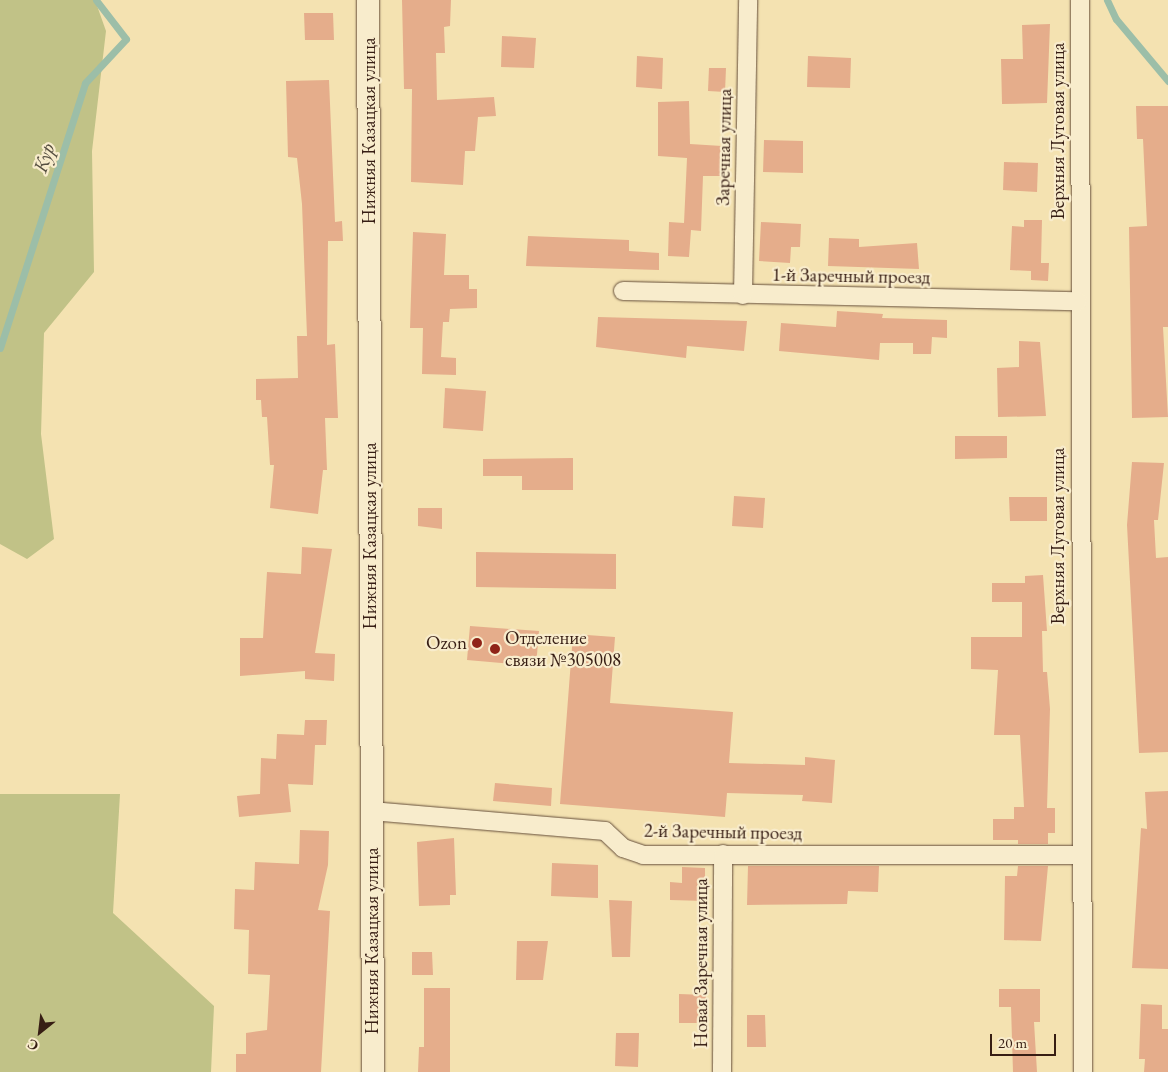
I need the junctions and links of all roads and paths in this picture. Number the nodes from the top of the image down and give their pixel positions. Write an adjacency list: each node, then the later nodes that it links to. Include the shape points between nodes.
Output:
1 (368, 0): 7 (street, Нижняя Казацкая улица)
2 (748, 0): 5 (street, Заречная улица)
3 (1080, 0): 6 (street, Верхняя Луговая улица)
4 (623, 291): 5 (street, 1-й Заречный проезд)
5 (743, 295): 6 (street, 1-й Заречный проезд)
6 (1078, 301): 9 (street, Верхняя Луговая улица)
7 (371, 811): 8 (street, 2-й Заречный проезд, via 605,832 623,848 643,855); 10 (street, Нижняя Казацкая улица)
8 (723, 854): 9 (street, 2-й Заречный проезд); 11 (street, Новая Заречная улица)
9 (1082, 855): 12 (street, Верхняя Луговая улица)
10 (373, 1072)
11 (722, 1072)
12 (1083, 1072)

